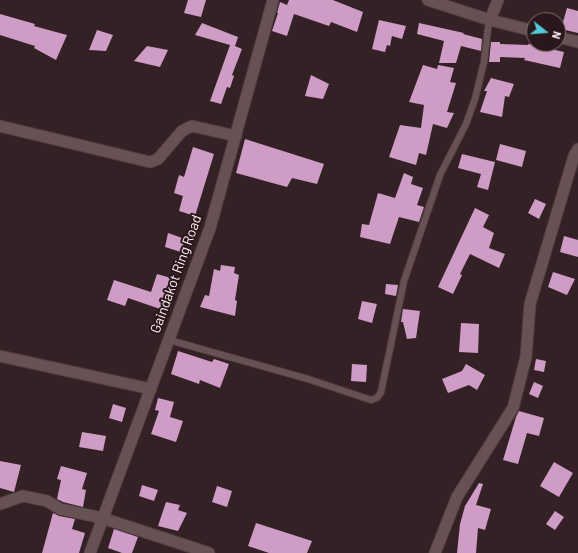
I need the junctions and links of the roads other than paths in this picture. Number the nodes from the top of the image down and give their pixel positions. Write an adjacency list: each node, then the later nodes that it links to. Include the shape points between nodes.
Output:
1 (273, 0): 9 (street, Gaindakot Ring Road)
2 (428, 0): 4 (street)
3 (498, 0): 4 (street)
4 (490, 20): 5 (street); 11 (lane, via 475,99 466,124 440,174 407,274 381,392 377,398 371,400 308,379)
5 (526, 29)
6 (566, 39): 7 (street)
7 (578, 42)
8 (0, 126): 9 (street, via 150,162 158,159 182,131 192,126)
9 (236, 136): 11 (street, Gaindakot Ring Road, via 210,228)
10 (578, 149): 18 (street, via 530,304 526,357 513,408 457,497)
11 (169, 340): 13 (street, Gaindakot Ring Road)
12 (0, 356): 13 (street)
13 (151, 389): 15 (street, Gaindakot Ring Road)
14 (0, 504): 15 (street, via 23,496 46,501 60,509)
15 (102, 518): 16 (street, Gaindakot Ring Road); 17 (street)
16 (90, 553)
17 (209, 553)
18 (435, 553)

